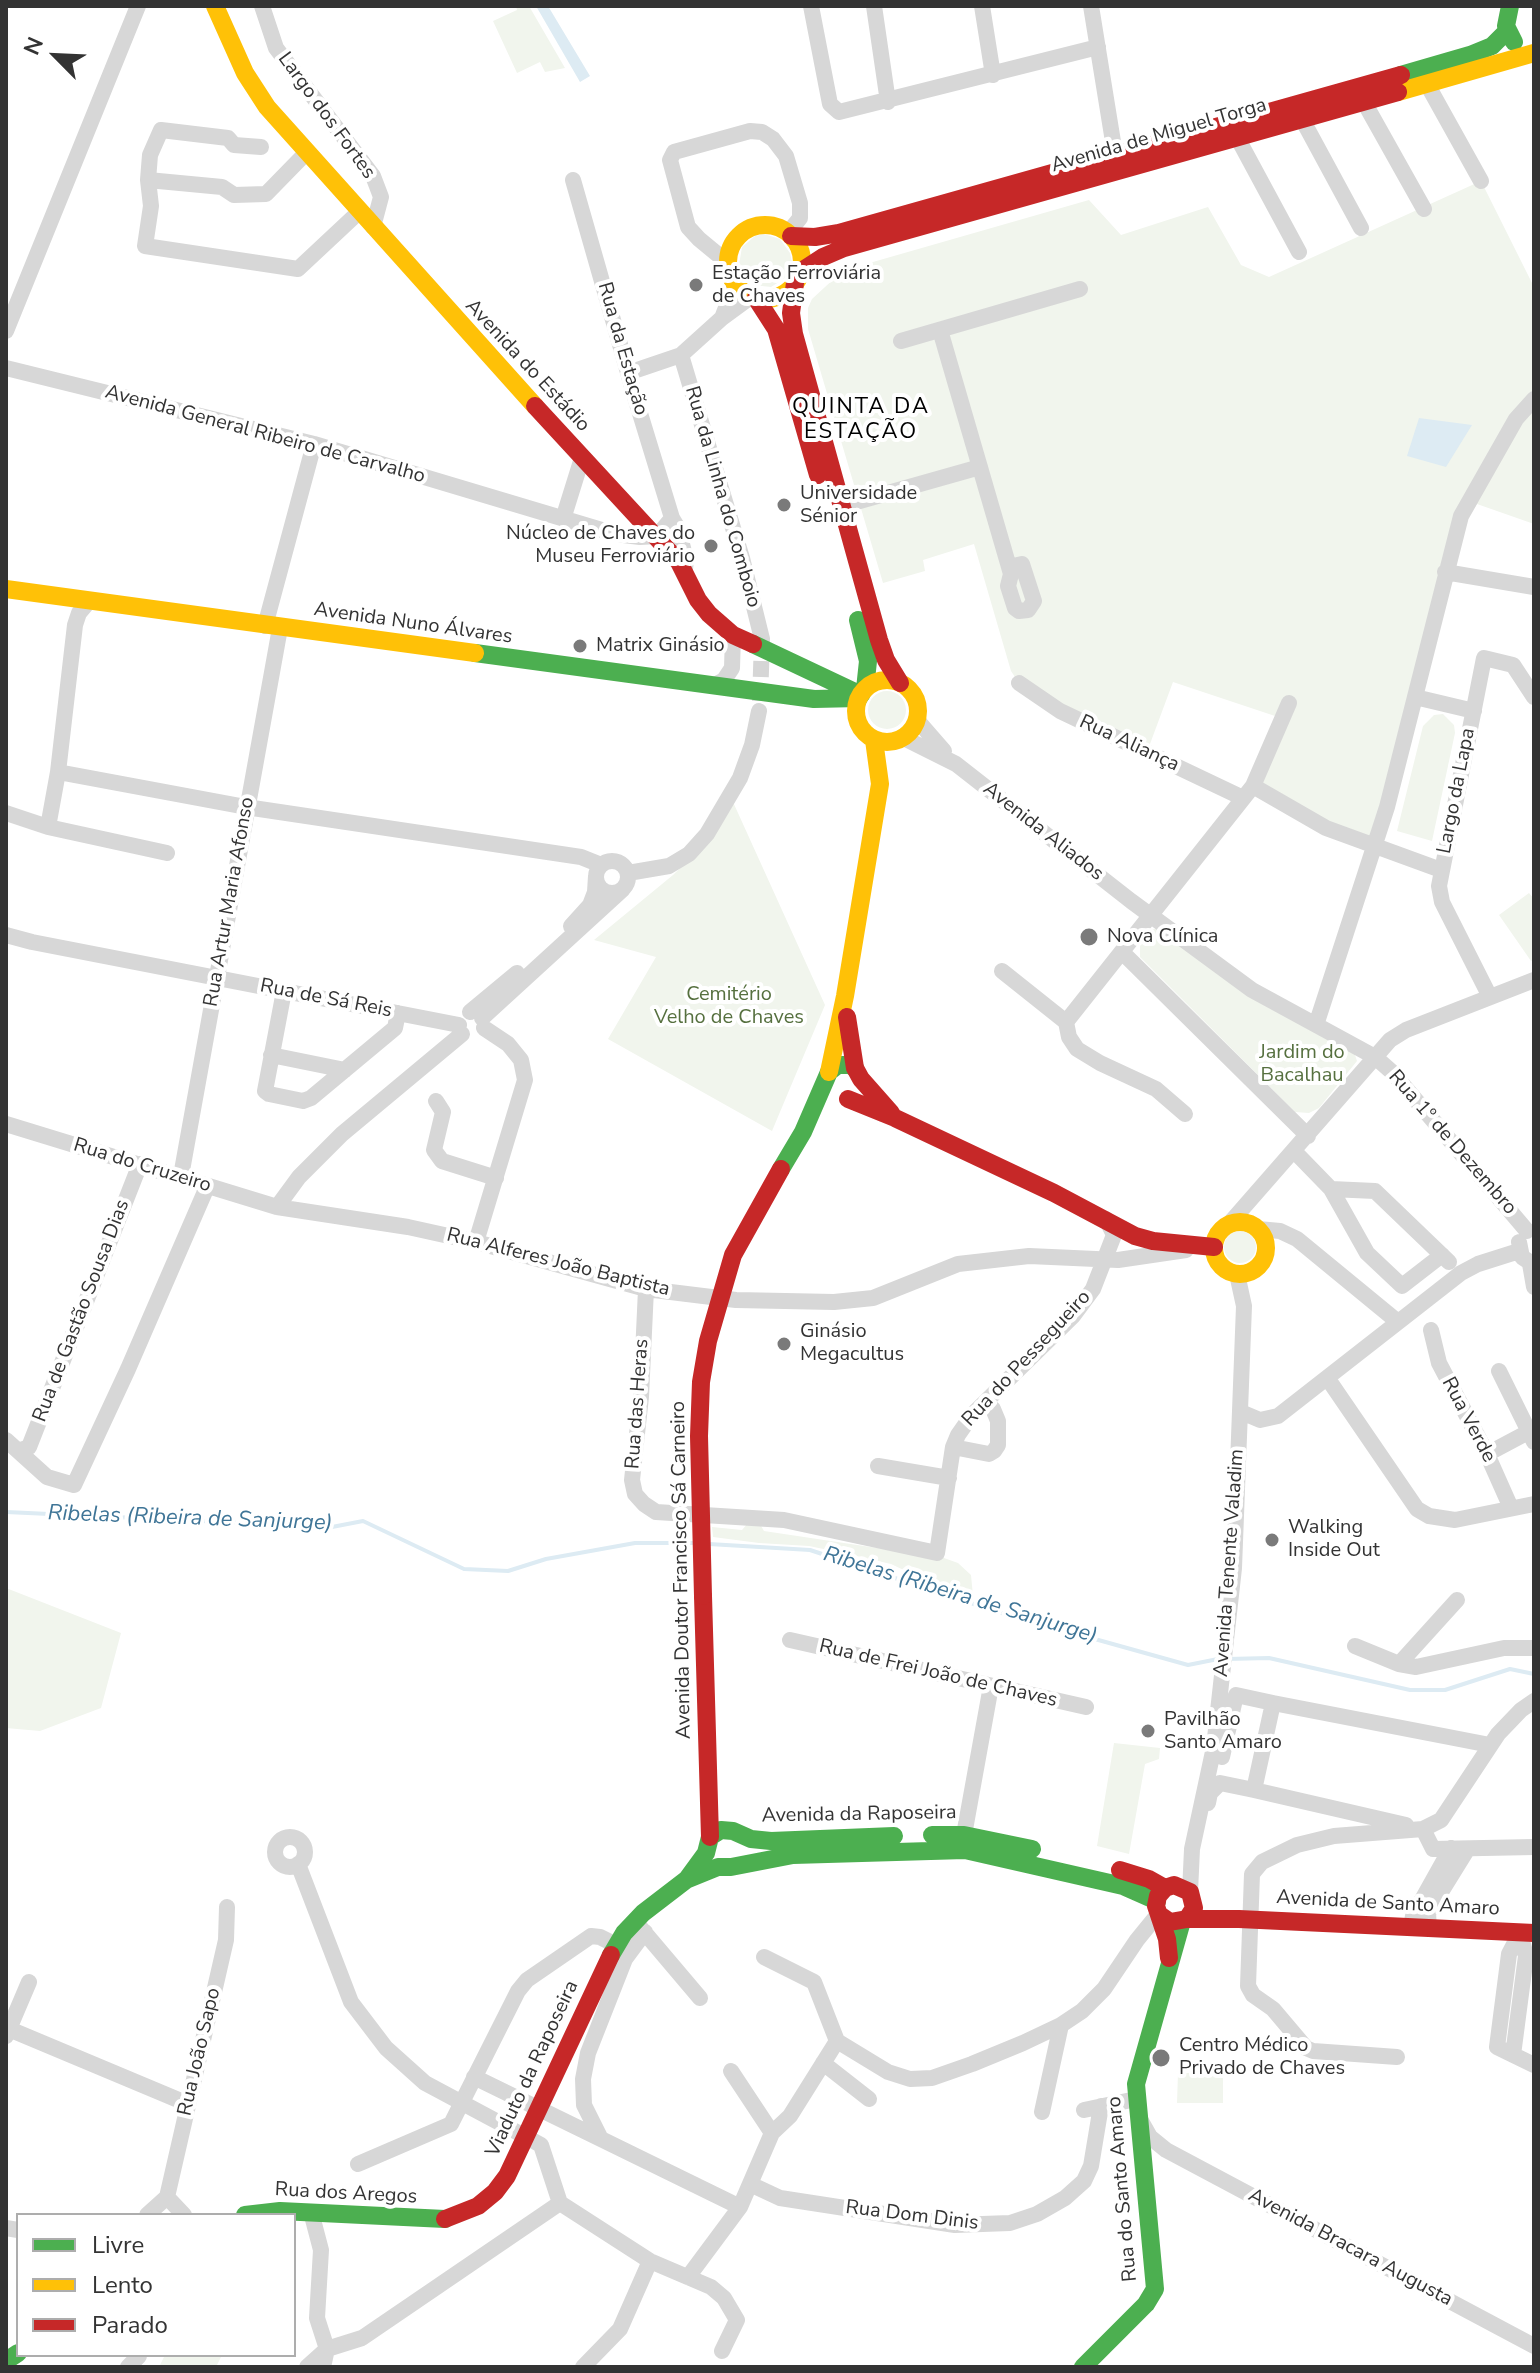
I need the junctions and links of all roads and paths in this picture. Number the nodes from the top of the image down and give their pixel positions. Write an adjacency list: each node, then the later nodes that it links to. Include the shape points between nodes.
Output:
1 (151, 6): 8 (street)
2 (262, 6): 26 (street, Largo dos Fortes, via 276,48 373,176 381,197)
3 (811, 6): 14 (street, via 830,104 839,112)
4 (874, 6): 14 (street)
5 (982, 6): 12 (street)
6 (1091, 6): 10 (street)
7 (211, 8): 19 (main road, Avenida do Estádio, via 267,107)
8 (135, 14): 37 (street)
9 (1506, 16): 11 (main road, via 1518,46); 20 (main road, Avenida de Miguel Torga, via 1492,46 1479,52)
10 (1098, 47): 12 (street); 20 (street)
11 (1534, 53): 13 (main road, Avenida de Miguel Torga)
12 (993, 75): 14 (street)
13 (1427, 84): 15 (main road, Avenida de Miguel Torga); 23 (street)
14 (888, 102)
15 (1364, 102): 16 (main road, Avenida de Miguel Torga); 24 (street)
16 (1302, 119): 17 (main road, Avenida de Miguel Torga); 27 (street)
17 (1237, 137): 29 (street); 31 (main road, Avenida de Miguel Torga, via 844,248)
18 (261, 147): 21 (street, via 161,130 150,155)
19 (307, 152): 21 (street, via 266,194 234,195 222,187); 25 (main road, Avenida do Estádio)
20 (1115, 154): 28 (main road, Avenida de Miguel Torga, via 839,233)
21 (148, 180): 25 (street, via 151,206 145,246 298,269)
22 (573, 180): 41 (street, Rua da Estação)
23 (1481, 181)
24 (1424, 209)
25 (360, 211): 26 (main road, Avenida do Estádio)
26 (373, 227): 44 (main road, Avenida do Estádio)
27 (1361, 228)
28 (789, 234): 30 (main road, via 772,226 751,229 734,242); 30 (street, via 800,218 800,203 786,156 773,139 750,131 674,152 670,160 688,227); 31 (main road, via 801,253)
29 (1299, 252)
30 (728, 263): 32 (main road)
31 (798, 278): 34 (main road, via 777,298); 46 (main road, via 791,313 794,334)
32 (735, 284): 34 (main road); 35 (street)
33 (1080, 289): 36 (street)
34 (754, 297): 35 (street); 64 (main road, via 780,340 865,644 868,668)
35 (722, 318): 39 (street)
36 (940, 330): 38 (street); 45 (street)
37 (6, 331)
38 (901, 341)
39 (681, 355): 41 (street); 60 (street, Rua da Linha do Comboio)
40 (6, 368): 43 (street, Avenida General Ribeiro de Carvalho)
41 (628, 373): 48 (street, Rua da Estação)
42 (1534, 399): 53 (street, via 1516,419 1461,516)
43 (314, 444): 49 (street, Avenida General Ribeiro de Carvalho); 58 (street, Rua Artur Maria Afonso)
44 (582, 458): 47 (main road, Avenida do Estádio); 49 (street)
45 (980, 467): 46 (street); 52 (street)
46 (842, 506): 61 (main road, via 879,640)
47 (631, 510): 50 (street); 51 (main road, Avenida do Estádio)
48 (672, 518): 51 (street); 54 (street, Rua da Estação)
49 (563, 519): 50 (street, Avenida General Ribeiro de Carvalho)
50 (615, 534): 51 (street, Avenida General Ribeiro de Carvalho)
51 (657, 536): 54 (main road, Avenida do Estádio)
52 (1009, 567)
53 (1445, 572): 55 (street); 65 (street)
54 (685, 573): 59 (main road, Avenida do Estádio, via 703,607)
55 (1534, 587)
56 (6, 589): 57 (main road, Avenida Nuno Álvares)
57 (90, 600): 58 (main road, Avenida Nuno Álvares); 76 (street, via 75,625)
58 (273, 627): 63 (main road, Avenida Nuno Álvares); 79 (street, Rua Artur Maria Afonso)
59 (733, 635): 63 (street, via 732,668); 64 (main road, Avenida do Estádio)
60 (762, 639)
61 (900, 683): 64 (main road, via 882,681); 72 (main road, via 917,703)
62 (1019, 683): 78 (street, Rua Aliança, via 1060,711)
63 (713, 686): 67 (main road, Avenida Nuno Álvares)
64 (862, 694): 67 (main road); 71 (main road)
65 (1415, 697): 70 (street, Largo da Lapa); 82 (street)
66 (1534, 697): 70 (street, Largo da Lapa, via 1513,665 1484,658)
67 (814, 699): 71 (main road)
68 (1289, 703): 78 (street)
69 (759, 711): 86 (street, via 740,778 707,834 669,866)
70 (1474, 711): 84 (street, Largo da Lapa)
71 (856, 717): 73 (main road)
72 (917, 720): 74 (main road); 75 (street)
73 (874, 740): 74 (main road); 77 (main road)
74 (899, 740): 75 (street); 77 (main road)
75 (956, 764): 87 (street, Avenida Aliados)
76 (58, 772): 79 (street); 81 (street)
77 (880, 784): 96 (main road)
78 (1248, 792): 82 (street, Rua Aliança); 88 (street)
79 (246, 807): 85 (street, via 581,857); 93 (street, Rua Artur Maria Afonso)
80 (6, 813): 81 (street)
81 (48, 827): 83 (street)
82 (1373, 846): 84 (street, Rua Aliança); 101 (street)
83 (167, 853)
84 (1441, 870): 97 (street, Largo da Lapa, via 1442,902)
85 (599, 871): 86 (street, via 617,861 624,866); 86 (street, via 598,885 608,893); 100 (street, via 590,905)
86 (626, 881): 100 (street)
87 (1131, 901): 88 (street, Avenida Aliados); 89 (street, via 1139,911)
88 (1151, 914): 89 (street); 101 (street, Avenida Aliados, via 1252,990)
89 (1140, 930): 91 (street)
90 (6, 935): 93 (street, Rua de Sá Reis)
91 (1123, 953): 99 (street); 113 (street)
92 (1002, 971): 99 (street)
93 (216, 977): 95 (street, Rua de Sá Reis); 116 (street, Rua Artur Maria Afonso)
94 (1534, 980): 97 (street)
95 (284, 991): 98 (street, Rua de Sá Reis); 102 (street)
96 (845, 996): 105 (main road); 106 (main road, Avenida Doutor Francisco Sá Carneiro)
97 (1490, 997): 103 (street, via 1400,1033)
98 (398, 1013): 100 (street, Rua de Sá Reis); 104 (street, via 395,1028)
99 (1066, 1022): 109 (street, via 1077,1049 1156,1089)
100 (471, 1024): 117 (street, via 508,1044 521,1060 525,1080); 120 (street, via 342,1134)
101 (1316, 1025): 103 (street, Rua 1º de Dezembro)
102 (271, 1055): 104 (street); 104 (street, via 264,1086 269,1094 307,1100)
103 (1375, 1057): 113 (street); 124 (street, Rua 1º de Dezembro)
104 (345, 1070)
105 (858, 1074): 106 (main road, via 850,1065 838,1065); 107 (main road, via 857,1094); 110 (main road)
106 (828, 1075): 107 (main road, via 830,1092); 112 (main road, Avenida Doutor Francisco Sá Carneiro)
107 (845, 1099): 110 (main road); 112 (main road, Avenida Doutor Francisco Sá Carneiro)
108 (436, 1101): 117 (street, via 443,1112 434,1150 442,1161)
109 (1185, 1114)
110 (895, 1118): 121 (main road)
111 (6, 1124): 115 (street, Rua do Cruzeiro)
112 (803, 1132): 160 (main road, Avenida Doutor Francisco Sá Carneiro, bridge, via 733,1255 705,1354 699,1436)
113 (1308, 1136): 114 (street)
114 (1295, 1152): 119 (street); 122 (street)
115 (140, 1164): 116 (street, Rua do Cruzeiro); 141 (street, Rua de Gastão Sousa Dias, via 29,1447)
116 (181, 1176): 118 (street, Rua do Cruzeiro)
117 (496, 1178): 125 (street)
118 (207, 1187): 120 (street, Rua do Cruzeiro); 141 (street, via 74,1485 47,1477)
119 (1331, 1189): 127 (street, via 1375,1191); 127 (street, via 1367,1253 1402,1286)
120 (277, 1207): 125 (street, Rua Alferes João Baptista)
121 (1105, 1218): 122 (main road, via 1169,1232); 126 (main road, via 1147,1240); 128 (street, via 1114,1232)
122 (1226, 1226): 123 (main road, via 1245,1222); 126 (main road)
123 (1258, 1229): 131 (main road, via 1266,1243 1264,1259 1253,1271); 134 (street, via 1297,1239)
124 (1530, 1230): 129 (street, via 1520,1240)
125 (476, 1242): 133 (street, Rua Alferes João Baptista)
126 (1214, 1251): 128 (street, Rua Alferes João Baptista); 131 (main road, via 1223,1268)
127 (1442, 1255): 130 (street)
128 (1105, 1260): 133 (street, Rua Alferes João Baptista, via 1029,1256 958,1264 873,1298 834,1302 736,1300); 138 (street, Rua do Pessegueiro, via 1076,1312)
129 (1528, 1260): 130 (street, via 1478,1264); 132 (street)
130 (1461, 1273): 134 (street)
131 (1237, 1274): 139 (street, Avenida Tenente Valadim, via 1244,1306)
132 (1534, 1287)
133 (646, 1289): 148 (street, Rua das Heras, via 632,1480 644,1504 656,1512 784,1520)
134 (1398, 1322): 137 (street)
135 (1431, 1330): 143 (street, Rua Verde, via 1439,1363)
136 (1499, 1371): 140 (street)
137 (1328, 1379): 139 (street, via 1274,1418 1260,1420); 147 (street, via 1417,1509 1440,1520 1455,1520)
138 (985, 1402): 142 (street, Rua do Pessegueiro); 142 (street, via 998,1421 994,1451)
139 (1241, 1412): 159 (street, Avenida Tenente Valadim, via 1236,1538)
140 (1533, 1434): 143 (street)
141 (12, 1446)
142 (953, 1447): 145 (street, Rua do Pessegueiro)
143 (1487, 1454): 147 (street, Rua Verde)
144 (878, 1466): 145 (street)
145 (949, 1478): 148 (street, Rua do Pessegueiro)
146 (1534, 1504): 147 (street)
147 (1511, 1508)
148 (937, 1553)
149 (1457, 1600): 153 (street)
150 (790, 1640): 154 (street, Rua de Frei João de Chaves)
151 (1355, 1646): 153 (street)
152 (1534, 1648): 153 (street, via 1504,1648 1416,1667)
153 (1399, 1664)
154 (991, 1686): 157 (street, Rua de Frei João de Chaves); 164 (street)
155 (1534, 1701): 158 (street)
156 (1273, 1703): 158 (street); 159 (street, via 1236,1695 1221,1761); 161 (street)
157 (1086, 1707)
158 (1490, 1745): 162 (street, via 1441,1820)
159 (1209, 1773): 165 (street, Avenida Tenente Valadim)
160 (709, 1790): 163 (main road, Avenida Doutor Francisco Sá Carneiro); 168 (main road, Avenida Doutor Francisco Sá Carneiro)
161 (1254, 1790): 162 (street); 165 (street, via 1220,1783 1210,1793)
162 (1423, 1829): 167 (street, via 1433,1849); 174 (street, via 1334,1836 1297,1845 1262,1862 1251,1879)
163 (736, 1834): 164 (main road, Avenida da Raposeira, via 771,1841); 168 (main road, Avenida da Raposeira, via 721,1830); 170 (main road, Avenida da Raposeira, via 745,1847)
164 (964, 1835): 172 (main road, Avenida da Raposeira, via 1127,1872)
165 (1194, 1841): 171 (street, Avenida Tenente Valadim); 172 (street, Avenida Tenente Valadim)
166 (1534, 1847): 167 (street)
167 (1459, 1849): 177 (street)
168 (712, 1852): 170 (main road, Avenida da Raposeira, via 725,1868); 176 (main road, via 656,1901)
169 (298, 1864): 193 (street, via 351,2002 386,2048 425,2083)
170 (737, 1864): 172 (main road, Avenida da Raposeira, via 801,1854 965,1850 1123,1886)
171 (1191, 1894): 172 (main road, via 1180,1885); 174 (main road, Avenida de Santo Amaro); 175 (main road, via 1194,1908)
172 (1162, 1901): 175 (main road, via 1170,1922); 181 (main road, Rua do Santo Amaro); 184 (street, Avenida Tenente Valadim, via 1099,1995)
173 (227, 1907): 194 (street, Rua João Sapo, via 226,1940)
174 (1244, 1919): 175 (main road, Avenida de Santo Amaro); 177 (main road, Avenida de Santo Amaro); 187 (street, via 1248,1986 1306,2048)
175 (1185, 1920): 181 (main road, Rua do Santo Amaro)
176 (640, 1927): 179 (main road); 183 (street); 198 (street, via 588,2053 583,2079 584,2105)
177 (1420, 1928): 178 (main road, Avenida de Santo Amaro)
178 (1527, 1933): 189 (street, via 1513,2055)
179 (614, 1950): 191 (street, via 591,1936 527,1980); 210 (main road, Viaduto da Raposeira, bridge, via 507,2176 478,2206)
180 (764, 1957): 186 (street, via 814,1982)
181 (1169, 1962): 195 (main road, Rua do Santo Amaro, via 1140,2069)
182 (29, 1982): 185 (street)
183 (700, 1998)
184 (1061, 2025): 186 (street, Avenida Tenente Valadim, via 932,2078 888,2072); 196 (street)
185 (8, 2033): 194 (street)
186 (837, 2041): 188 (street)
187 (1397, 2057)
188 (823, 2063): 192 (street); 197 (street, via 790,2116)
189 (1534, 2065)
190 (731, 2071): 197 (street)
191 (474, 2077): 193 (street); 198 (street)
192 (869, 2099)
193 (462, 2102): 200 (street, Rua dos Aregos, via 451,2124); 204 (street, via 541,2145)
194 (188, 2104): 203 (street, Rua João Sapo)
195 (1138, 2107): 199 (street, Avenida Bracara Augusta, via 1150,2137); 201 (main road, Rua do Santo Amaro); 202 (street, Rua Dom Dinis, via 1092,2108 1091,2166 1084,2181 1037,2214 1010,2223 955,2225 780,2198)
196 (1042, 2112)
197 (772, 2133): 202 (street)
198 (601, 2139): 205 (street)
199 (1166, 2150): 201 (street, via 1150,2156); 213 (street, Avenida Bracara Augusta)
200 (358, 2164)
201 (1143, 2178): 219 (main road, Rua do Santo Amaro, via 1155,2284 1136,2315)
202 (750, 2184): 205 (street)
203 (167, 2197): 206 (street); 207 (street)
204 (560, 2203): 211 (street); 214 (street, via 362,2338)
205 (740, 2207): 212 (street)
206 (149, 2213)
207 (182, 2213)
208 (296, 2215): 209 (main road, Rua dos Aregos)
209 (324, 2217): 210 (main road, Rua dos Aregos); 214 (street, via 317,2318)
210 (445, 2219)
211 (650, 2261): 212 (street); 218 (street, via 620,2329)
212 (688, 2277): 215 (street, via 724,2298 737,2320)
213 (1534, 2346)
214 (327, 2349): 216 (street); 217 (street)
215 (722, 2351)
216 (307, 2367)
217 (323, 2367)
218 (583, 2367)
219 (1083, 2367)

